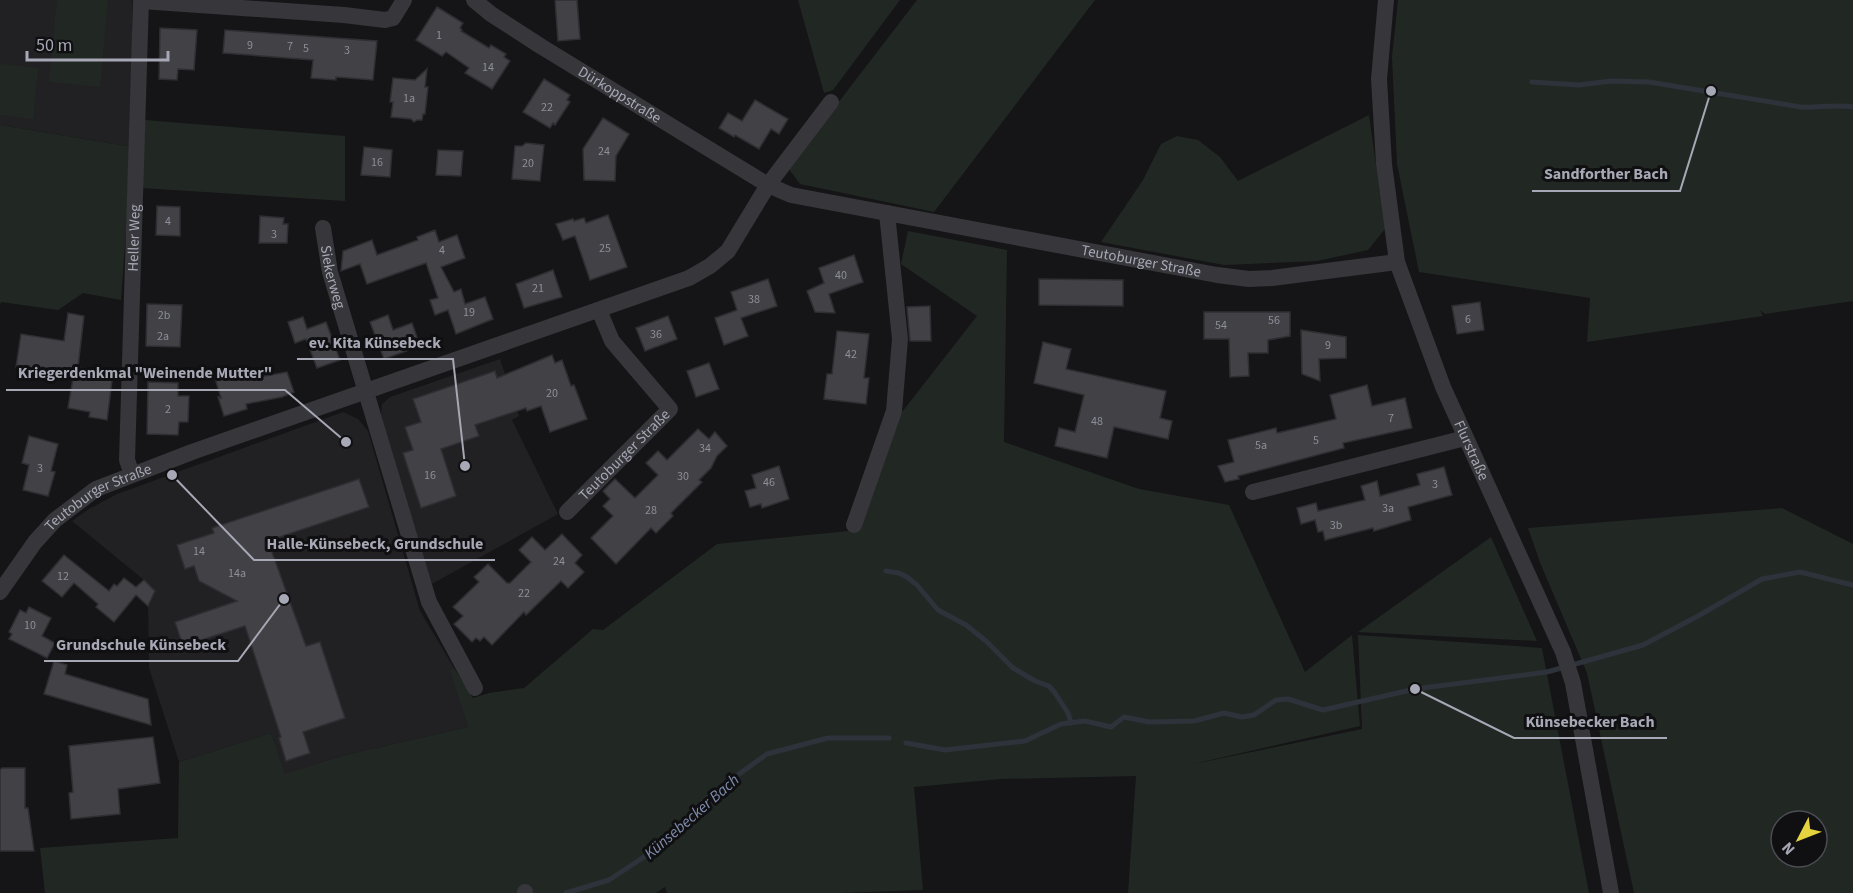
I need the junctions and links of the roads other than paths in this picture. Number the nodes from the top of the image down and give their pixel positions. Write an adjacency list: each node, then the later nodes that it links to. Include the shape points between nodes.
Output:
1 (404, 0): 4 (street, via 393,18 385,20)
2 (474, 0): 6 (street, Dürkoppstraße, via 542,47)
3 (1386, 0): 9 (street, Flurstraße, via 1379,79 1384,164)
4 (141, 1): 13 (street, Heller Weg, via 127,460)
5 (831, 102): 6 (street)
6 (768, 185): 7 (street, Teutoburger Straße, via 791,195); 10 (street, Teutoburger Straße, via 728,251 710,266 689,278)
7 (887, 213): 9 (street, Teutoburger Straße, via 1249,279); 16 (street, via 900,339 894,411)
8 (323, 228): 11 (street, Siekerweg, via 330,272)
9 (1397, 262): 12 (street, Flurstraße)
10 (599, 310): 11 (street, Teutoburger Straße); 15 (street, Teutoburger Straße, via 612,341 670,409)
11 (367, 391): 13 (street, Teutoburger Straße); 18 (street, Siekerweg, via 429,602)
12 (1465, 438): 14 (street); 19 (street, Flurstraße, via 1563,652 1573,683)
13 (132, 474): 17 (street, Teutoburger Straße, via 96,489 55,520)
14 (1253, 492)
15 (567, 512)
16 (854, 525)
17 (0, 592)
18 (476, 688)
19 (1611, 893)

